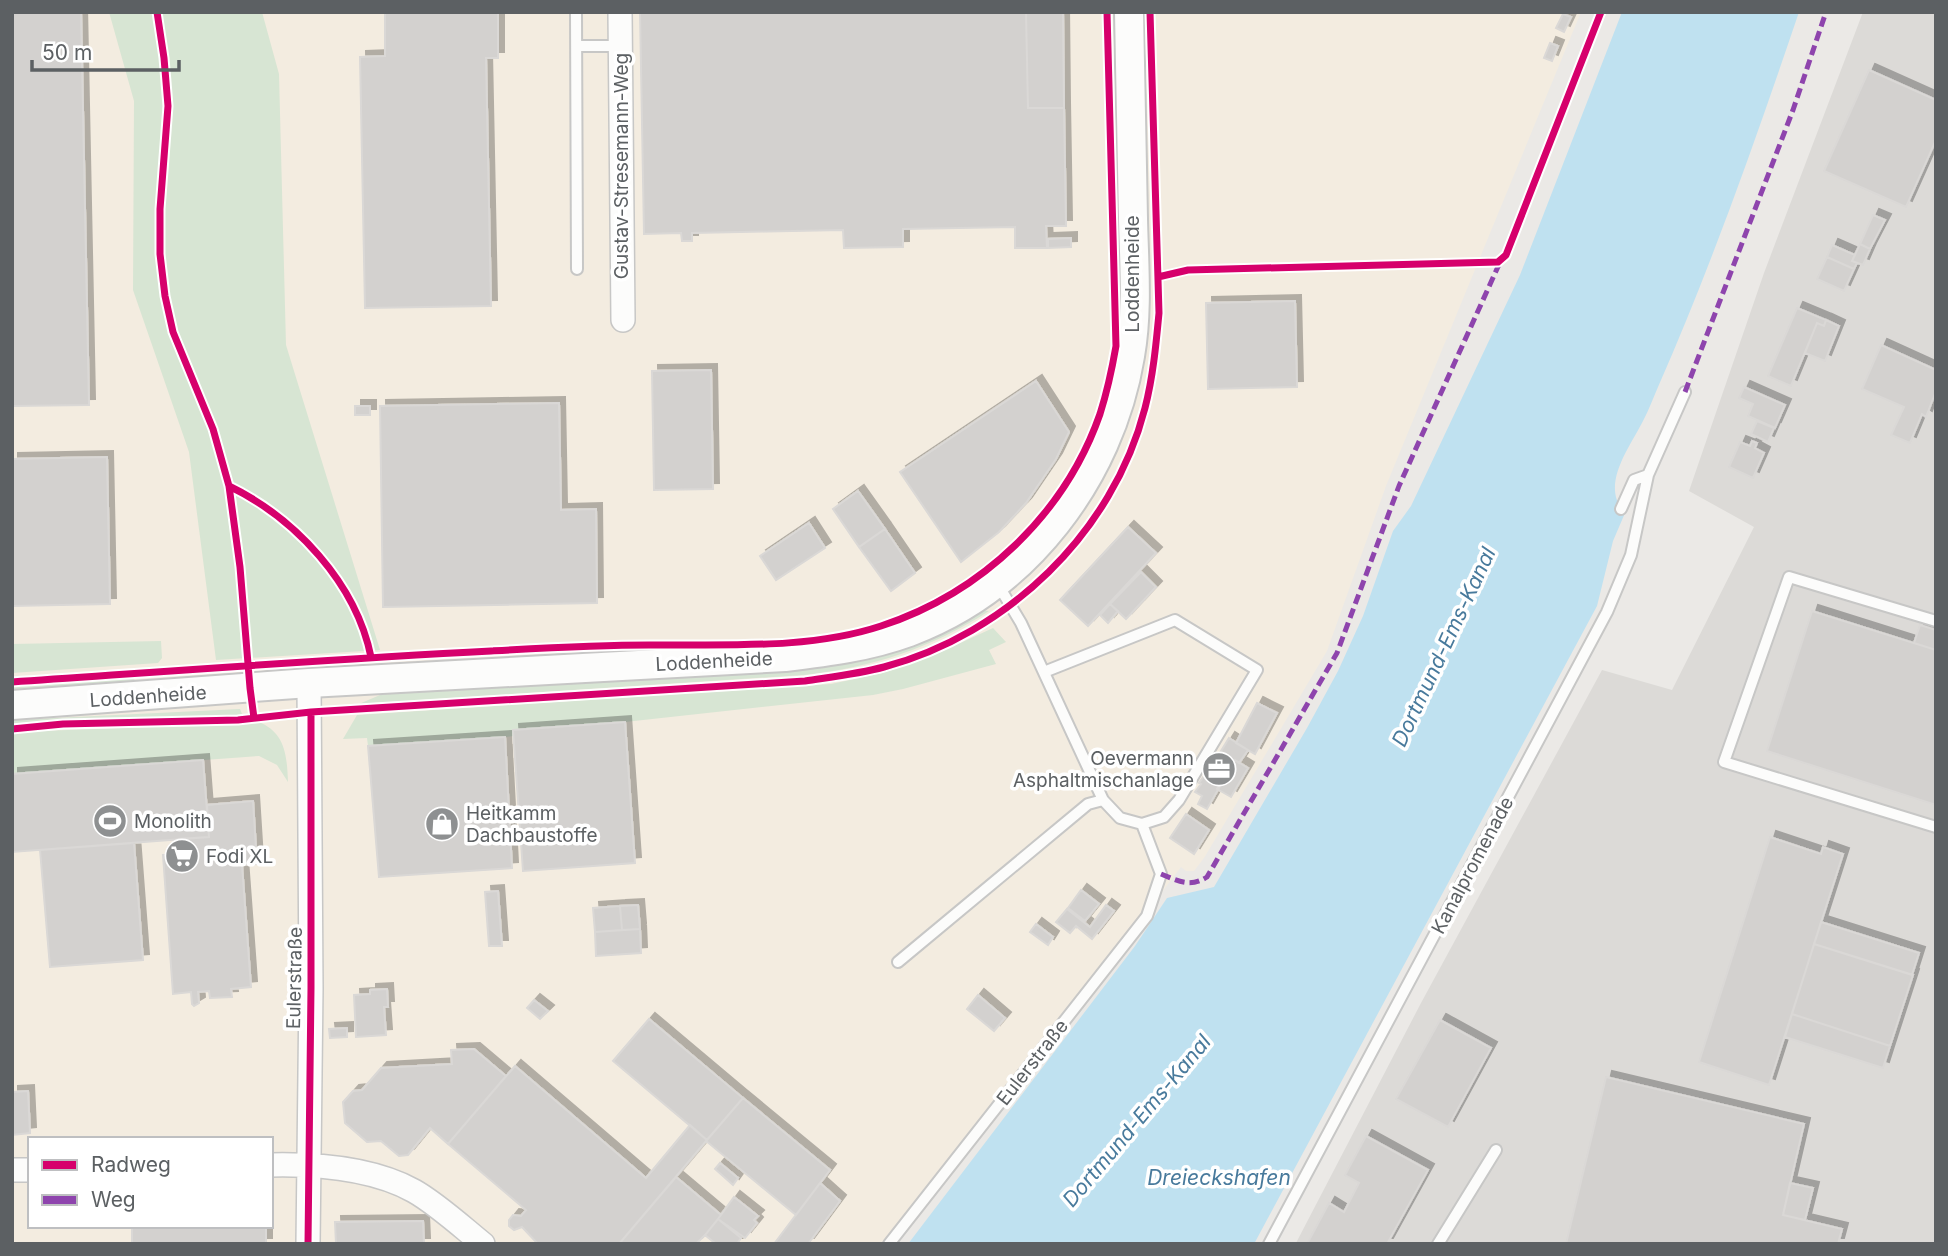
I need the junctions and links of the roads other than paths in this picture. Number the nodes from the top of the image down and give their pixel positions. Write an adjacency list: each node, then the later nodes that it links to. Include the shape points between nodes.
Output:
1 (576, 12): 4 (lane)
2 (620, 12): 5 (street, Gustav-Stresemann-Weg)
3 (1129, 12): 11 (street, Loddenheide, via 1134,314 1124,385 1088,477 1060,519)
4 (577, 46): 5 (lane); 6 (lane)
5 (620, 46): 7 (street, Gustav-Stresemann-Weg)
6 (577, 269)
7 (623, 320)
8 (1685, 392): 9 (lane, Kanalpromenade)
9 (1648, 475): 10 (lane, Kanalpromenade, via 1634,480); 26 (lane, Kanalpromenade, via 1631,555 1607,612)
10 (1621, 509)
11 (997, 583): 13 (lane); 14 (street, Loddenheide, via 909,632 850,649 771,658)
12 (1936, 621): 18 (lane, via 1788,577 1724,762)
13 (1044, 672): 16 (lane); 17 (lane, via 1175,620 1257,670 1179,800 1164,817)
14 (309, 683): 15 (street, Loddenheide); 21 (street, Eulerstraße)
15 (12, 705)
16 (1103, 800): 17 (lane, via 1120,818); 19 (lane, via 1088,804)
17 (1142, 824): 25 (lane, Eulerstraße, via 1161,874 1147,916)
18 (1936, 827)
19 (898, 962)
20 (1496, 1150): 27 (lane)
21 (309, 1164): 22 (street); 23 (street, Eulerstraße); 24 (street, via 364,1172 414,1191)
22 (273, 1165)
23 (308, 1244)
24 (483, 1244)
25 (889, 1244)
26 (1269, 1244)
27 (1438, 1244)

